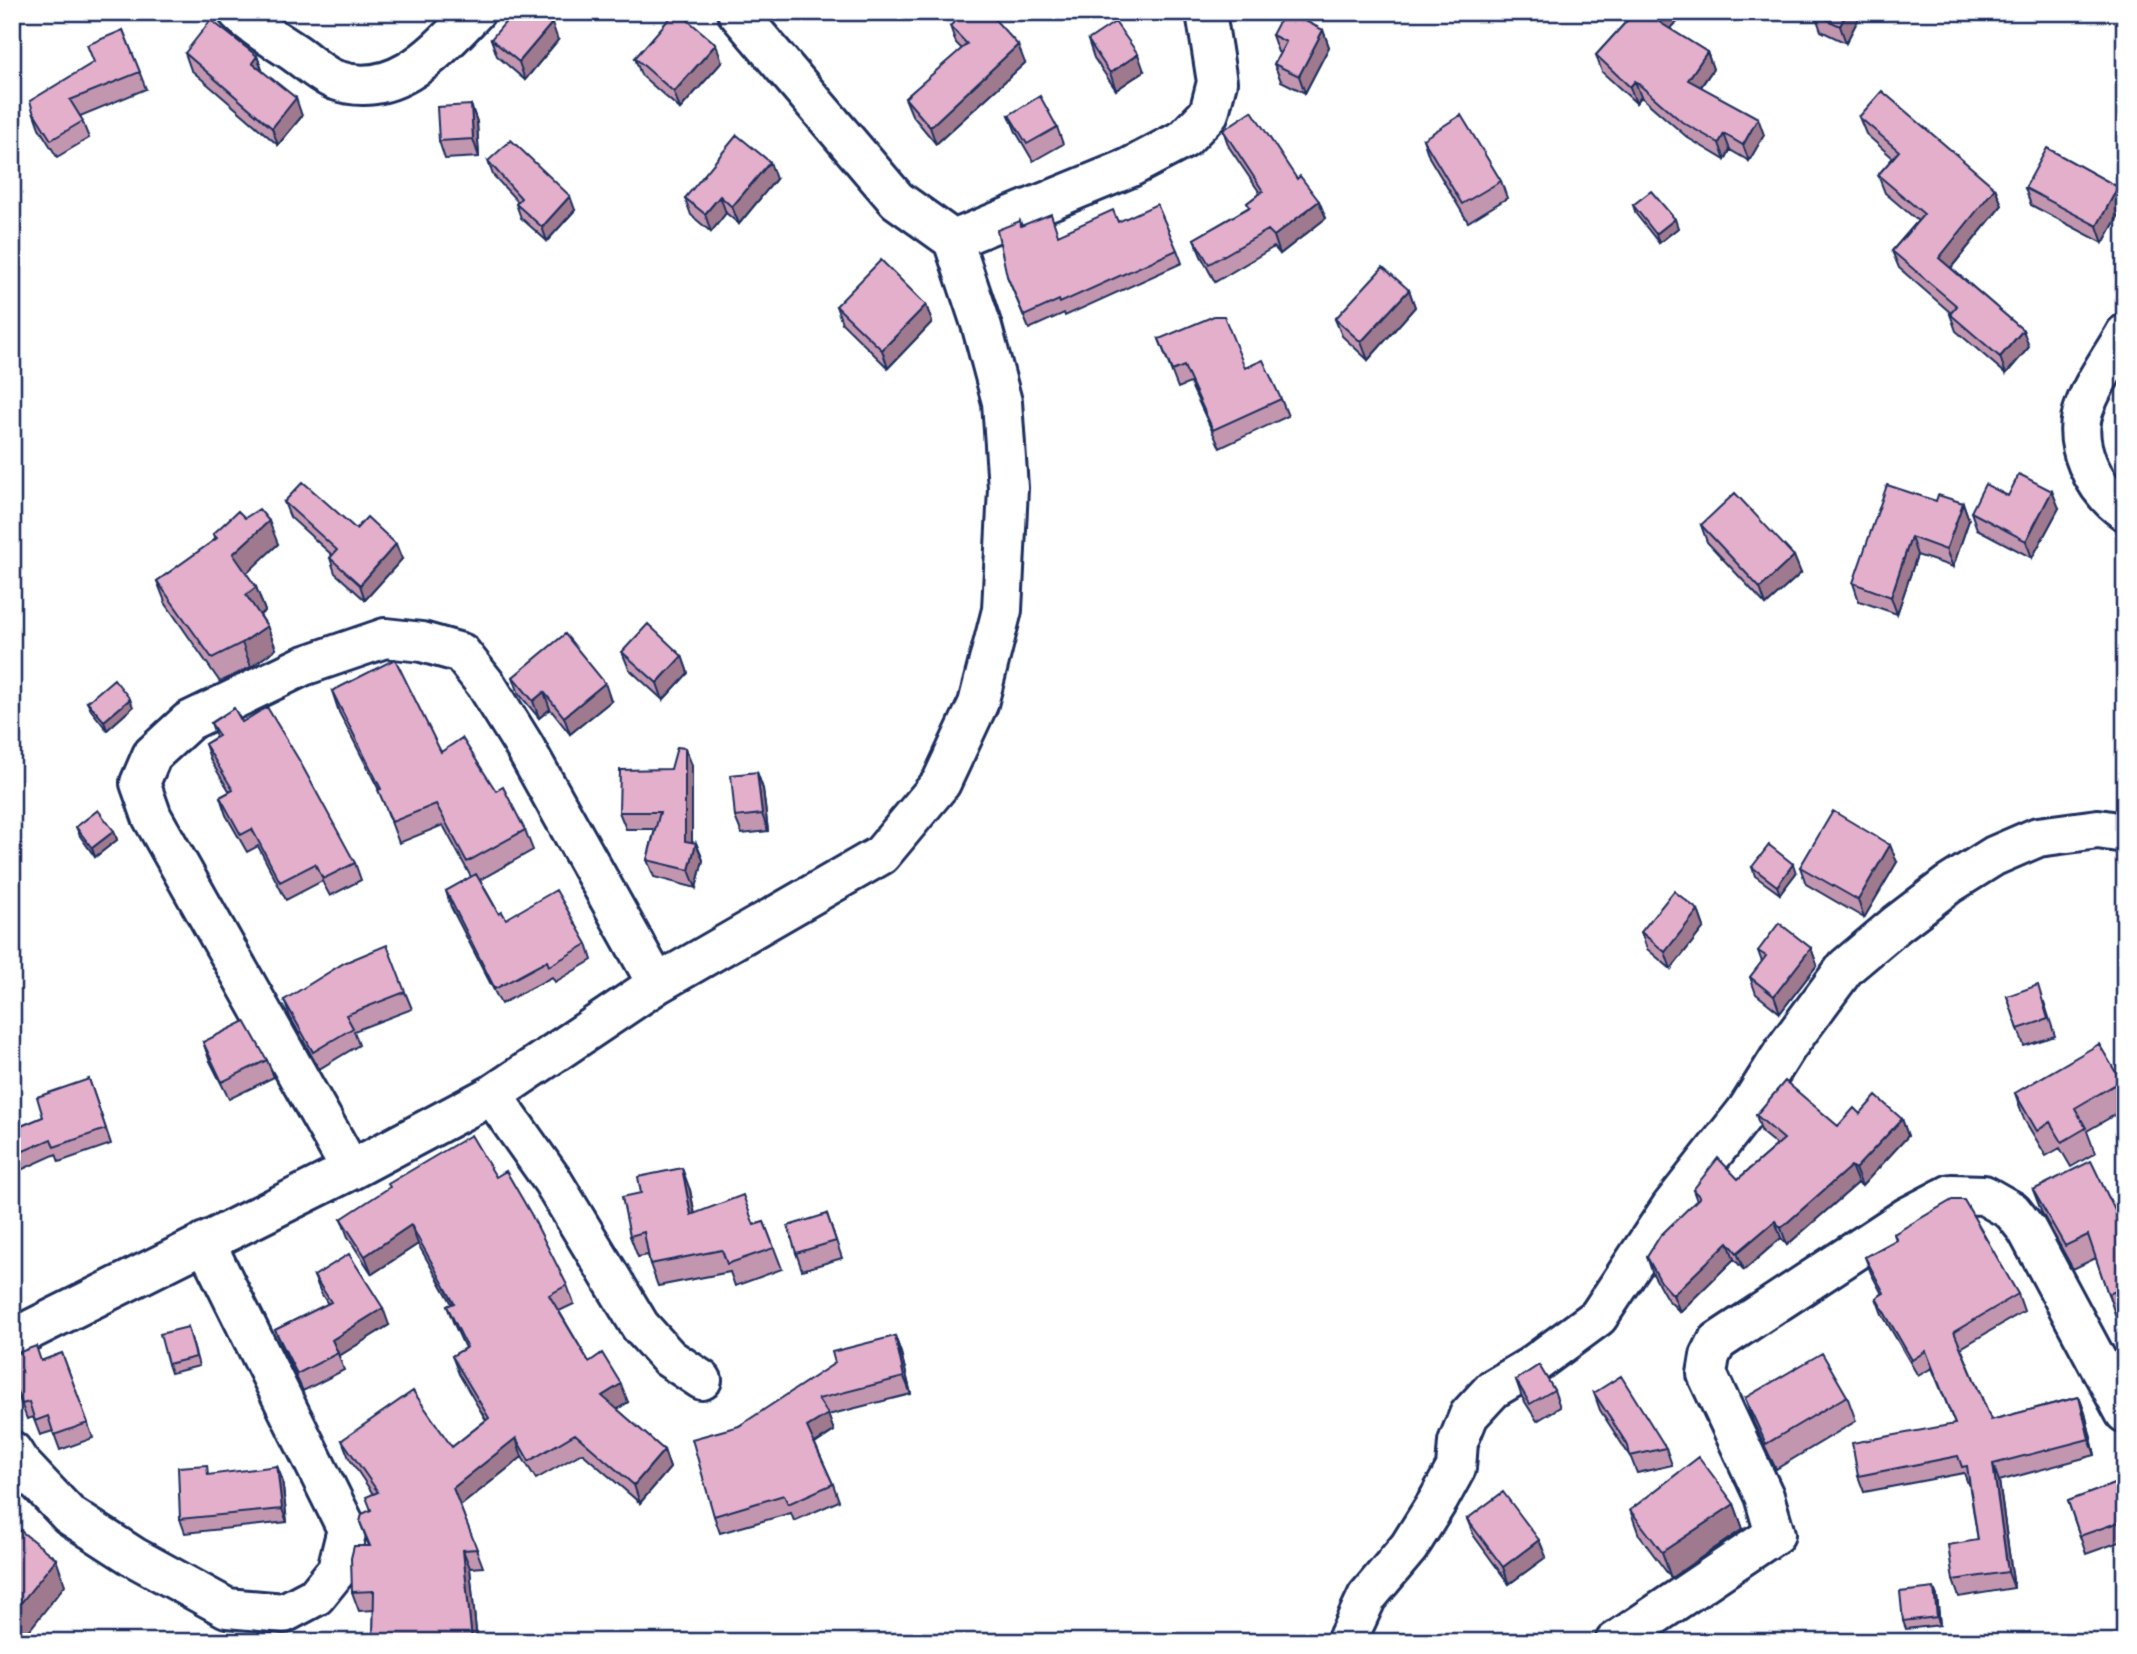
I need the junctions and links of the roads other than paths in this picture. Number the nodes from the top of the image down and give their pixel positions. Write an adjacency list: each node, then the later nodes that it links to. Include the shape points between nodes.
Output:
1 (238, 12): 2 (street, via 332,79 354,85 377,85 412,71)
2 (475, 12)
3 (737, 12): 5 (street, via 897,200)
4 (1206, 12): 5 (street, via 1217,82 1209,113 1184,139 1129,168)
5 (953, 240): 9 (street, via 1002,402 1008,488 1002,610 978,704 941,783 881,855)
6 (2125, 334): 7 (street, via 2084,407 2081,432 2086,464 2098,485)
7 (2125, 511)
8 (2125, 833): 17 (street, via 2098,829 2038,837 1994,856 1938,893 1846,967 1671,1207 1598,1317 1493,1389 1469,1415 1451,1478 1409,1547 1367,1597)
9 (657, 984): 10 (street); 11 (street, via 523,744 461,653 385,638 303,666 189,721 152,755 139,783 152,817)
10 (492, 1095): 11 (street); 14 (street, via 552,1180 640,1326 669,1358)
11 (351, 1170): 12 (street)
12 (205, 1242): 13 (street); 16 (street, via 347,1529 337,1570 316,1597 284,1613 227,1608 69,1515)
13 (12, 1339)
14 (702, 1380)
15 (2125, 1413): 18 (street, via 2027,1230 2012,1211 1984,1195 1951,1194 1907,1217 1717,1342 1707,1374 1764,1496 1775,1534)
16 (12, 1451)
17 (1346, 1642)
18 (1615, 1642)

